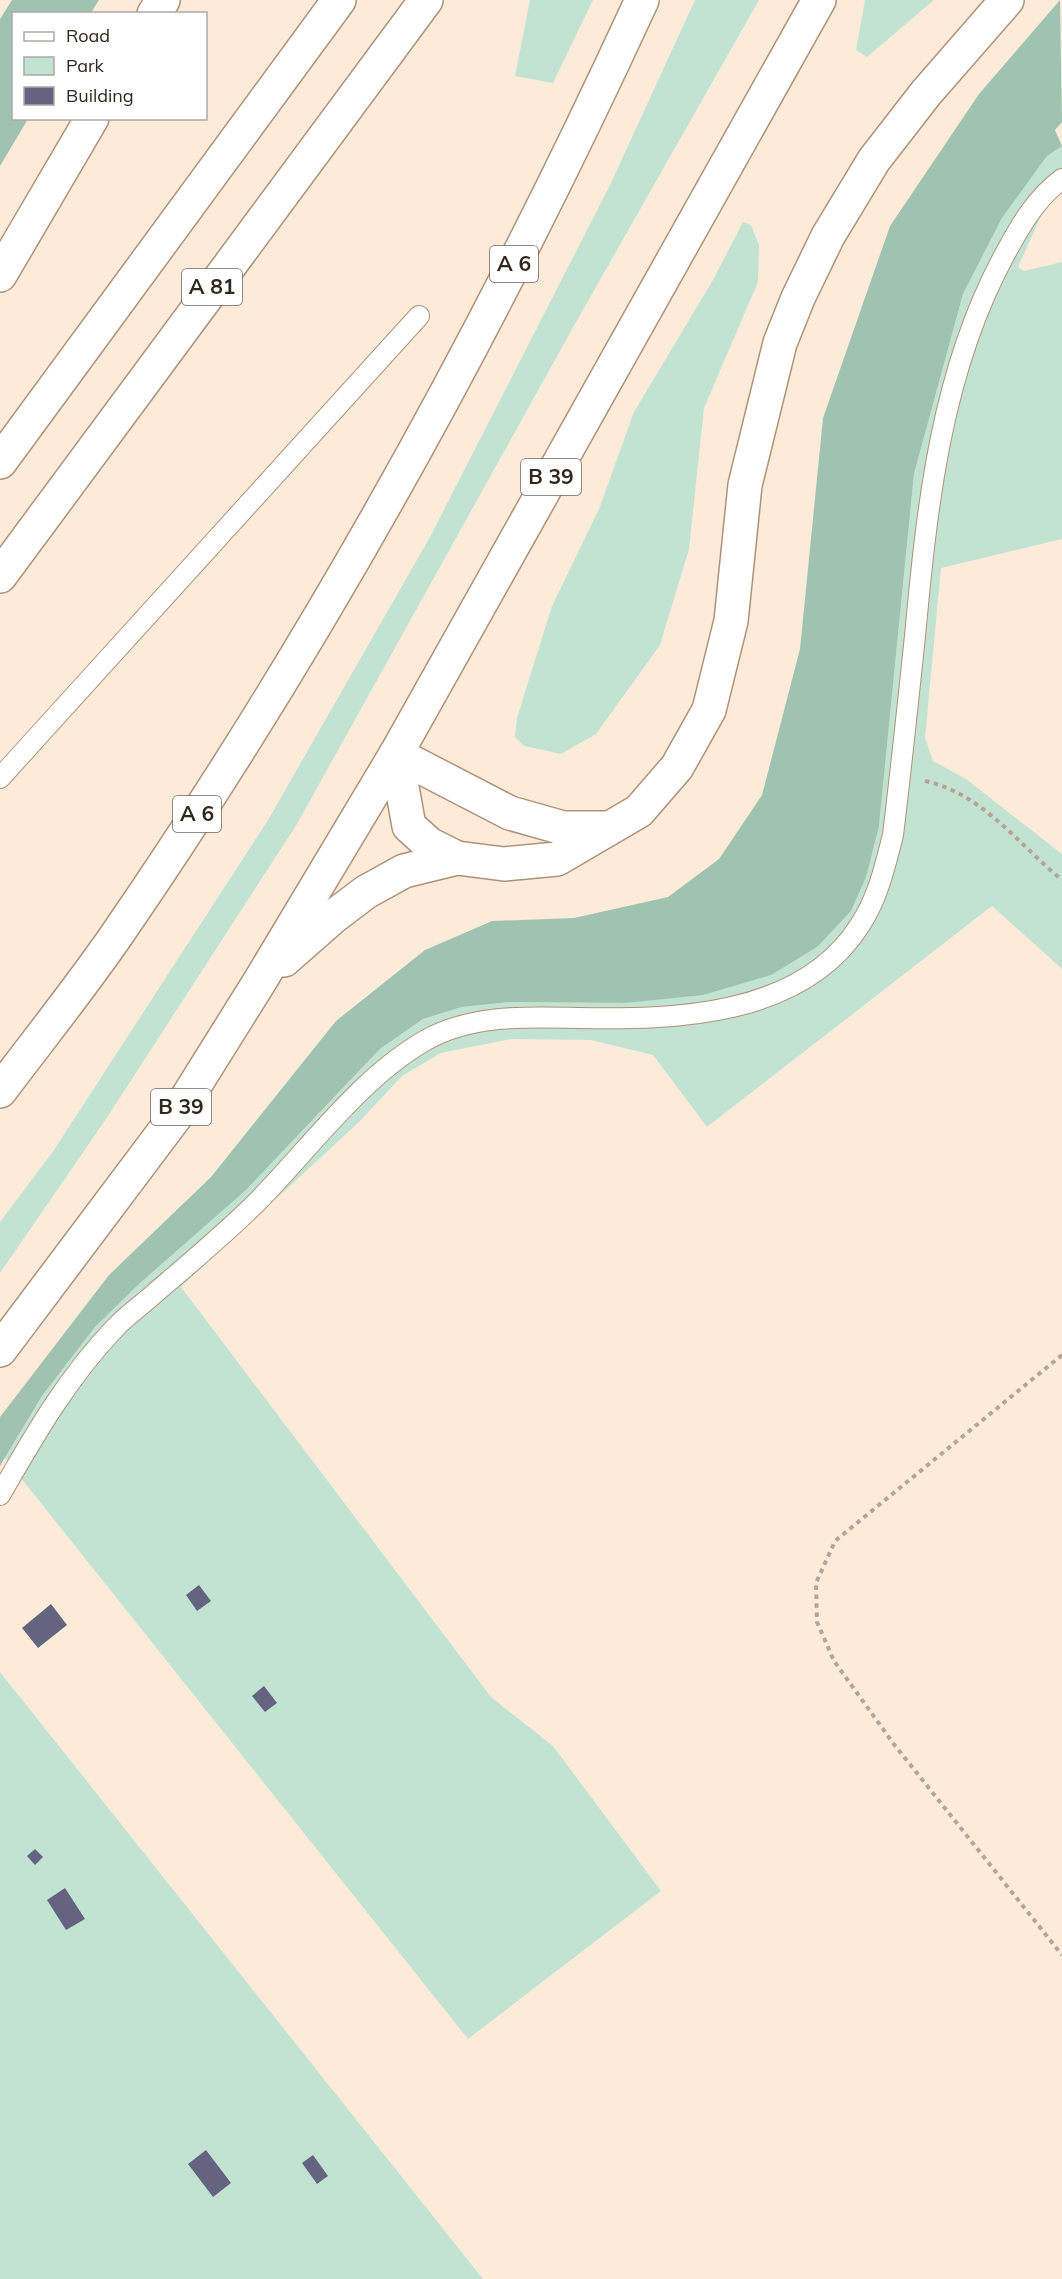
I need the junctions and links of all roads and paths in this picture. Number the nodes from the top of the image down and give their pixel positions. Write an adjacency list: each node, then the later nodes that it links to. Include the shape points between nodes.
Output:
1 (339, 0): 10 (main road)
2 (426, 0): 11 (main road, A 81)
3 (642, 0): 19 (main road, A 6, via 570,157 465,357 256,723 117,935)
4 (819, 0): 12 (main road, B 39)
5 (1007, 0): 15 (main road, via 874,160 828,236 798,298 775,364 745,485 731,621 709,710 677,767 639,812)
6 (91, 120): 8 (main road)
7 (1062, 179): 13 (lane, via 1049,188 1023,220 991,280 964,345 940,441 926,520)
8 (0, 275)
9 (419, 316): 14 (lane)
10 (0, 462)
11 (0, 576)
12 (396, 754): 15 (main road, via 510,813 563,828); 16 (main road, via 410,826 429,843); 18 (main road, B 39)
13 (901, 776): 17 (path, via 936,783 960,794 988,813); 22 (lane, via 893,835 880,885 860,926 832,958 793,986 698,1015 652,1019 511,1017 468,1023 427,1040 385,1069 256,1203 117,1326 84,1362 44,1418)
14 (0, 778)
15 (610, 828): 16 (main road, via 557,859 504,864)
16 (457, 858): 18 (main road, via 404,871 366,892)
17 (1062, 880)
18 (260, 981): 20 (main road, B 39, via 175,1117)
19 (0, 1091)
20 (0, 1350)
21 (1062, 1355): 23 (path, via 834,1541 816,1583 817,1622 834,1661 893,1743)
22 (0, 1495)
23 (1062, 1955)

